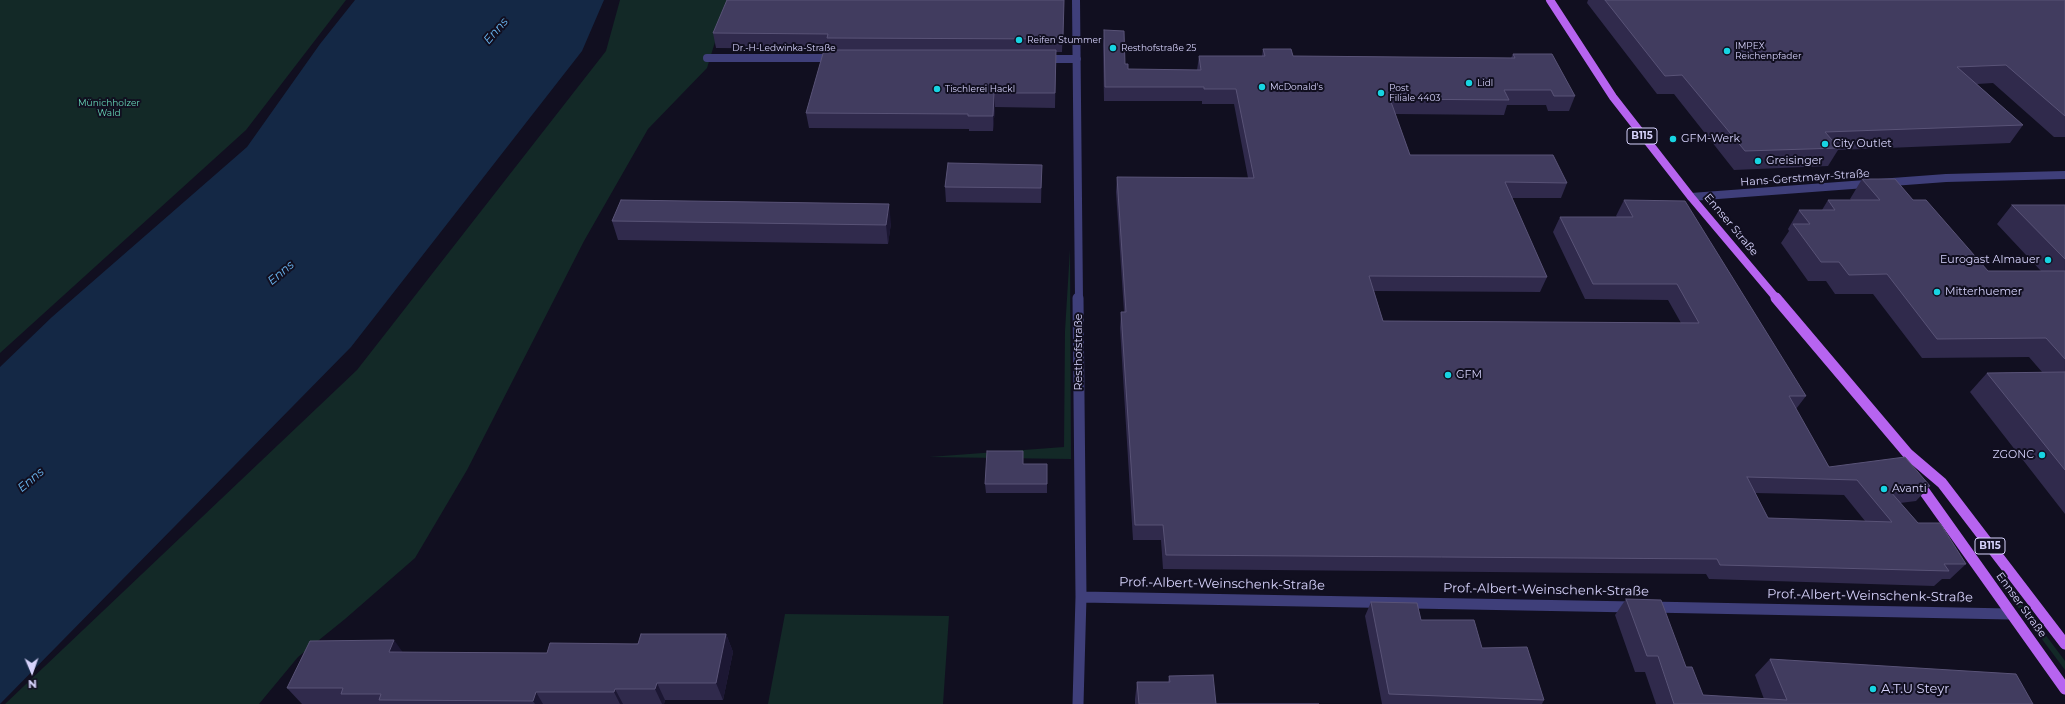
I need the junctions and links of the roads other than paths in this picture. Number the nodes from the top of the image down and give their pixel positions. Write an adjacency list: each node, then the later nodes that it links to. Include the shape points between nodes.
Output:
1 (1076, 0): 6 (street, Resthofstraße)
2 (1550, 0): 8 (main road, Ennser Straße / B115, via 1613,96)
3 (707, 58): 4 (street, Dr.-H-Ledwinka-Straße)
4 (841, 58)
5 (1038, 59): 6 (street)
6 (1077, 59): 10 (street, Resthofstraße)
7 (2065, 175): 8 (street, Hans-Gerstmayr-Straße, via 1946,178)
8 (1691, 197): 9 (main road, Ennser Straße / B115)
9 (1908, 454): 11 (main road, Ennser Straße / B115, via 1918,484); 12 (main road, Ennser Straße / B115, via 1942,483)
10 (1081, 597): 11 (street, Prof.-Albert-Weinschenk-Straße); 14 (street, Resthofstraße)
11 (2010, 614): 13 (main road, Ennser Straße / B115)
12 (2065, 644)
13 (2065, 689)
14 (1078, 704)

